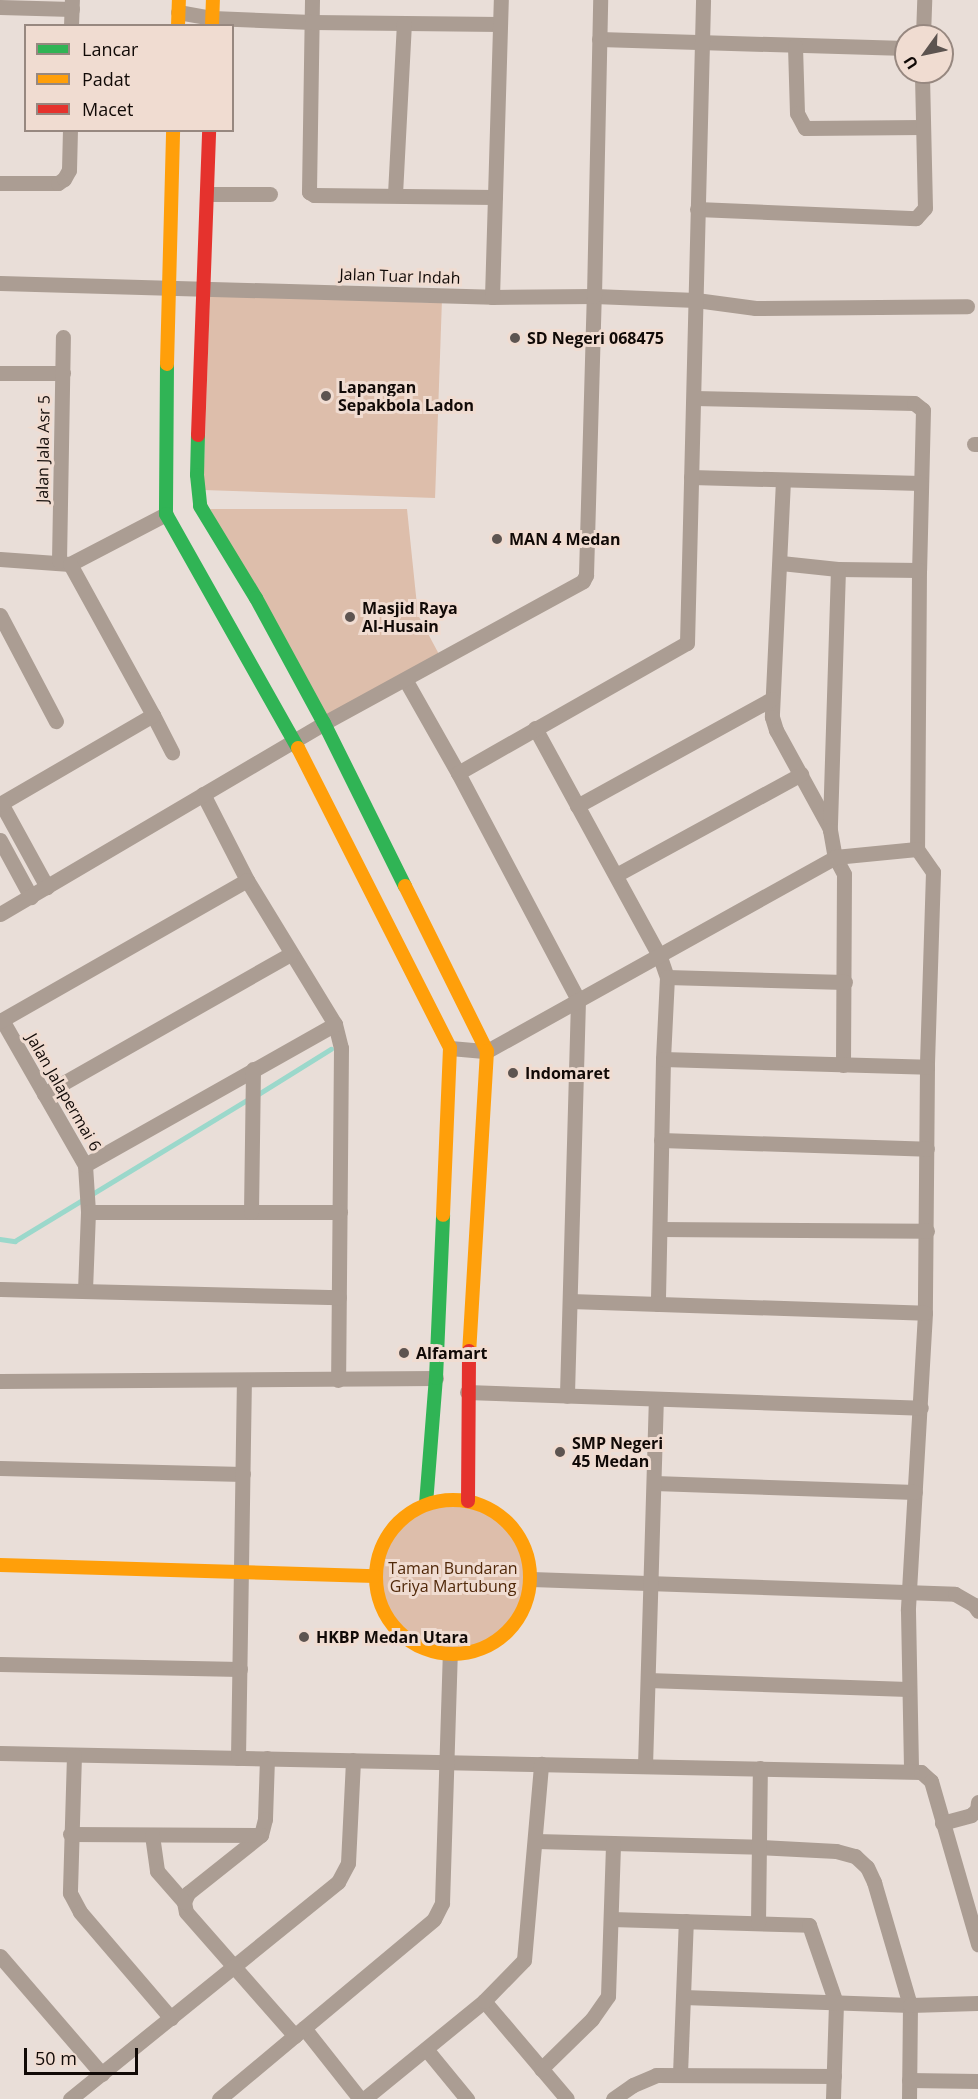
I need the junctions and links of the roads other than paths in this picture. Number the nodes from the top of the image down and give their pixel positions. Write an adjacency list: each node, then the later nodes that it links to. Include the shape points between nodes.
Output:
1 (213, 0): 10 (street)
2 (312, 0): 11 (street)
3 (501, 0): 14 (street)
4 (600, 0): 16 (street)
5 (703, 0): 17 (street)
6 (924, 0): 15 (street)
7 (72, 5): 8 (street); 13 (street)
8 (0, 7)
9 (178, 13): 10 (street)
10 (212, 22): 11 (street)
11 (312, 22): 12 (street); 27 (street, via 309,192)
12 (404, 23): 14 (street); 27 (street)
13 (71, 24)
14 (500, 24): 29 (street)
15 (923, 24)
16 (599, 39): 17 (street); 34 (street)
17 (700, 42): 18 (street); 30 (street)
18 (795, 46): 19 (street); 21 (street, via 796,113 805,128)
19 (894, 48)
20 (922, 84): 21 (street)
21 (922, 127): 30 (street, via 925,208 916,218)
22 (70, 132): 25 (street, via 69,170 58,183)
23 (174, 132): 32 (street)
24 (209, 132): 26 (street)
25 (0, 183)
26 (207, 194): 28 (street); 33 (street)
27 (395, 194): 29 (street)
28 (270, 195)
29 (495, 196): 35 (street)
30 (697, 209): 36 (street)
31 (0, 283): 32 (street, Jalan Tuar Indah)
32 (167, 288): 33 (street, Jalan Tuar Indah); 45 (street)
33 (204, 289): 35 (street, Jalan Tuar Indah); 56 (street, via 197,475 200,506)
34 (594, 296): 35 (street, Jalan Tuar Indah); 36 (street, Jalan Tuar Indah); 52 (street, via 586,575 576,587)
35 (492, 297)
36 (696, 300): 37 (street, Jalan Tuar Indah, via 755,308); 41 (street)
37 (968, 306)
38 (63, 337): 40 (street, Jalan Jala Asr 5)
39 (0, 373): 40 (street)
40 (63, 373): 47 (street, Jalan Jala Asr 5)
41 (694, 398): 42 (street); 44 (street, via 914,402 924,410)
42 (691, 477): 43 (street); 57 (street, via 687,643)
43 (783, 480): 44 (street); 48 (street)
44 (921, 483): 50 (street)
45 (166, 514): 47 (street); 58 (street)
46 (0, 559): 47 (street)
47 (64, 563): 54 (street)
48 (781, 563): 49 (street); 53 (street)
49 (838, 569): 50 (street); 65 (street)
50 (919, 570): 67 (street)
51 (0, 615): 55 (street)
52 (406, 681): 56 (street); 60 (street)
53 (772, 699): 61 (street, via 773,724); 64 (street)
54 (153, 715): 59 (street); 63 (street)
55 (56, 721)
56 (324, 723): 58 (street); 82 (street)
57 (535, 728): 60 (street); 64 (street)
58 (295, 742): 62 (street); 81 (street)
59 (172, 752)
60 (458, 773): 78 (street)
61 (801, 774): 65 (street); 69 (street)
62 (203, 794): 70 (street); 71 (street)
63 (1, 804): 71 (street)
64 (578, 806): 69 (street)
65 (830, 830): 68 (street)
66 (0, 840): 72 (street)
67 (917, 849): 68 (street); 85 (street, via 933,872)
68 (836, 857): 75 (street); 77 (street, via 844,874)
69 (616, 876): 75 (street)
70 (247, 880): 74 (street); 79 (street)
71 (47, 887): 72 (street)
72 (31, 897): 73 (street)
73 (0, 914)
74 (290, 954): 80 (street); 87 (street)
75 (660, 957): 76 (street); 78 (street)
76 (667, 977): 77 (street); 83 (street)
77 (845, 982): 84 (street)
78 (578, 1000): 82 (street); 99 (street)
79 (1, 1021): 87 (street, Jalan Jalapermai 6)
80 (335, 1024): 86 (street); 93 (street, via 341,1048)
81 (450, 1047): 82 (street); 102 (street)
82 (487, 1051): 106 (street)
83 (663, 1059): 84 (street); 88 (street)
84 (843, 1065): 85 (street)
85 (927, 1067): 89 (street)
86 (253, 1068): 90 (street); 92 (street)
87 (44, 1094): 90 (street, Jalan Jalapermai 6)
88 (661, 1140): 89 (street); 94 (street)
89 (927, 1149): 95 (street)
90 (85, 1165): 91 (street, Jalan Jalapermai 6)
91 (88, 1202): 92 (street); 97 (street, Jalan Jalapermai 6)
92 (251, 1212): 93 (street)
93 (340, 1212): 98 (street)
94 (660, 1229): 95 (street); 100 (street)
95 (927, 1232): 101 (street)
96 (0, 1289): 97 (street)
97 (85, 1291): 98 (street)
98 (339, 1297): 104 (street)
99 (570, 1301): 100 (street); 107 (street)
100 (658, 1304): 101 (street)
101 (925, 1313): 109 (street)
102 (436, 1378): 104 (street); 115 (street)
103 (244, 1380): 104 (street); 105 (street); 111 (street)
104 (338, 1380)
105 (0, 1381)
106 (467, 1392): 107 (street); 114 (street)
107 (567, 1396): 108 (street)
108 (656, 1399): 109 (street); 112 (street)
109 (921, 1408): 113 (street)
110 (0, 1468): 111 (street)
111 (243, 1474): 117 (street)
112 (654, 1483): 113 (street); 120 (street)
113 (915, 1492): 121 (street)
114 (468, 1501): 115 (street); 119 (street, via 494,1511 514,1529 526,1553)
115 (426, 1504): 118 (street, via 400,1520 382,1545)
116 (0, 1565): 117 (street)
117 (241, 1572): 118 (street); 125 (street)
118 (375, 1576): 123 (street, via 381,1605 397,1630 421,1648)
119 (531, 1579): 120 (street); 123 (street, via 524,1609 506,1634 480,1650)
120 (651, 1584): 121 (street); 126 (street)
121 (911, 1593): 122 (street, via 955,1594); 127 (street)
122 (978, 1611)
123 (450, 1655): 133 (street)
124 (0, 1664): 125 (street)
125 (240, 1669): 130 (street)
126 (648, 1680): 127 (street); 135 (street)
127 (908, 1689): 137 (street)
128 (0, 1753): 129 (street)
129 (74, 1755): 130 (street); 140 (street)
130 (238, 1758): 131 (street)
131 (267, 1758): 132 (street); 142 (street)
132 (353, 1760): 133 (street); 152 (street, via 345,1873)
133 (446, 1762): 134 (street); 159 (street, via 442,1903 434,1919)
134 (541, 1764): 135 (street); 143 (street)
135 (645, 1766): 136 (street)
136 (760, 1768): 137 (street); 145 (street)
137 (911, 1771): 139 (street, via 930,1779)
138 (978, 1802): 139 (street, via 971,1815)
139 (942, 1823): 150 (street)
140 (70, 1834): 141 (street); 158 (street, via 72,1900)
141 (152, 1834): 142 (street); 146 (street, via 157,1871)
142 (261, 1835): 146 (street, via 188,1893)
143 (536, 1840): 144 (street); 154 (street, via 524,1960)
144 (613, 1843): 145 (street); 147 (street)
145 (759, 1847): 149 (street); 157 (street, via 836,1851 861,1861 874,1882)
146 (184, 1902): 152 (street, via 186,1912)
147 (611, 1918): 148 (street); 161 (street, via 608,1996 592,2019)
148 (686, 1921): 149 (street); 153 (street)
149 (758, 1923): 155 (street, via 809,1925)
150 (978, 1944)
151 (0, 1956): 162 (street)
152 (235, 1966): 158 (street); 159 (street)
153 (683, 1998): 155 (street); 163 (street)
154 (484, 2001): 160 (street); 161 (street)
155 (836, 2003): 157 (street); 164 (street)
156 (978, 2003): 157 (street)
157 (910, 2005): 165 (street)
158 (171, 2018): 162 (street)
159 (299, 2032): 168 (street); 169 (street)
160 (426, 2049): 169 (street); 170 (street)
161 (541, 2069): 171 (street)
162 (102, 2074): 167 (street)
163 (680, 2074): 164 (street); 172 (street, via 656,2074)
164 (834, 2076): 173 (street)
165 (909, 2080): 166 (street); 174 (street)
166 (978, 2081)
167 (70, 2099)
168 (219, 2099)
169 (362, 2099)
170 (467, 2099)
171 (567, 2099)
172 (613, 2099)
173 (833, 2099)
174 (909, 2099)

